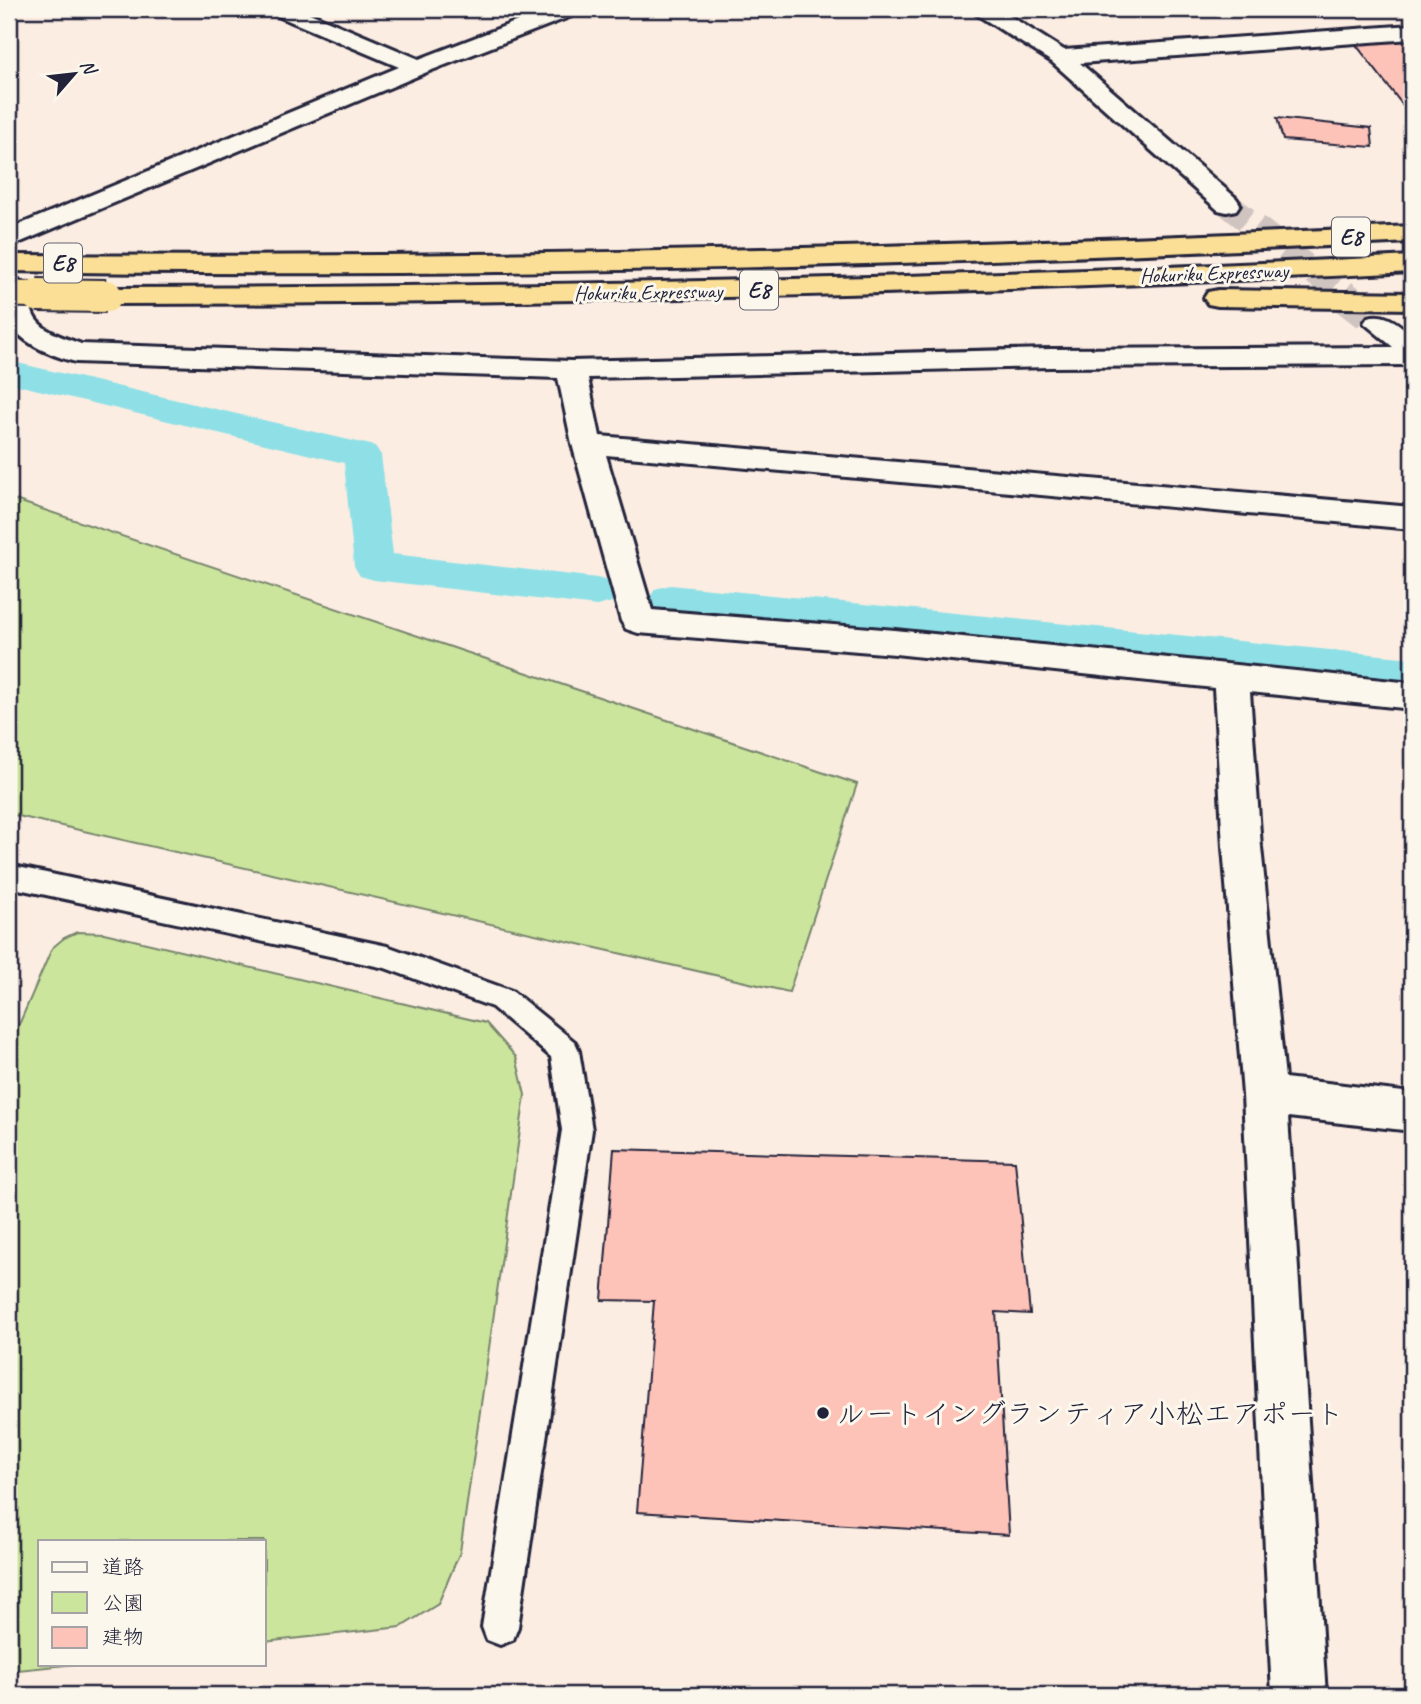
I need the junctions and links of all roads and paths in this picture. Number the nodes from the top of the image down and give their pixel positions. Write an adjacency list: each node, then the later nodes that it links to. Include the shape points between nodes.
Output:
1 (281, 9): 8 (street)
2 (569, 9): 8 (street)
3 (984, 9): 7 (street)
4 (1316, 18): 6 (street)
5 (1412, 32): 6 (street)
6 (1330, 37): 7 (street)
7 (1060, 57): 9 (street)
8 (419, 67): 12 (street)
9 (1227, 204)
10 (1412, 226): 13 (highway)
11 (1412, 234): 13 (highway, Hokuriku Expressway / E8)
12 (9, 239)
13 (1290, 240): 14 (highway, Hokuriku Expressway / E8, via 682,260 343,265)
14 (9, 262)
15 (1412, 264): 18 (highway, Hokuriku Expressway / E8, via 694,292)
16 (9, 286): 23 (street, via 23,323 38,336 76,353)
17 (9, 294): 18 (highway, Hokuriku Expressway / E8, bridge)
18 (335, 296): 19 (highway, via 495,302 976,295)
19 (1412, 301)
20 (1378, 323): 21 (street)
21 (1412, 348)
22 (1412, 356): 23 (street, via 1051,358)
23 (571, 370): 24 (street)
24 (587, 444): 25 (street); 26 (street, via 638,621 895,642)
25 (1412, 518)
26 (1231, 678): 27 (street); 29 (street)
27 (1412, 696)
28 (9, 876): 31 (lane, via 387,957 502,999 565,1051 577,1130)
29 (1265, 1095): 30 (street); 32 (street)
30 (1412, 1112)
31 (500, 1627)
32 (1300, 1695)

